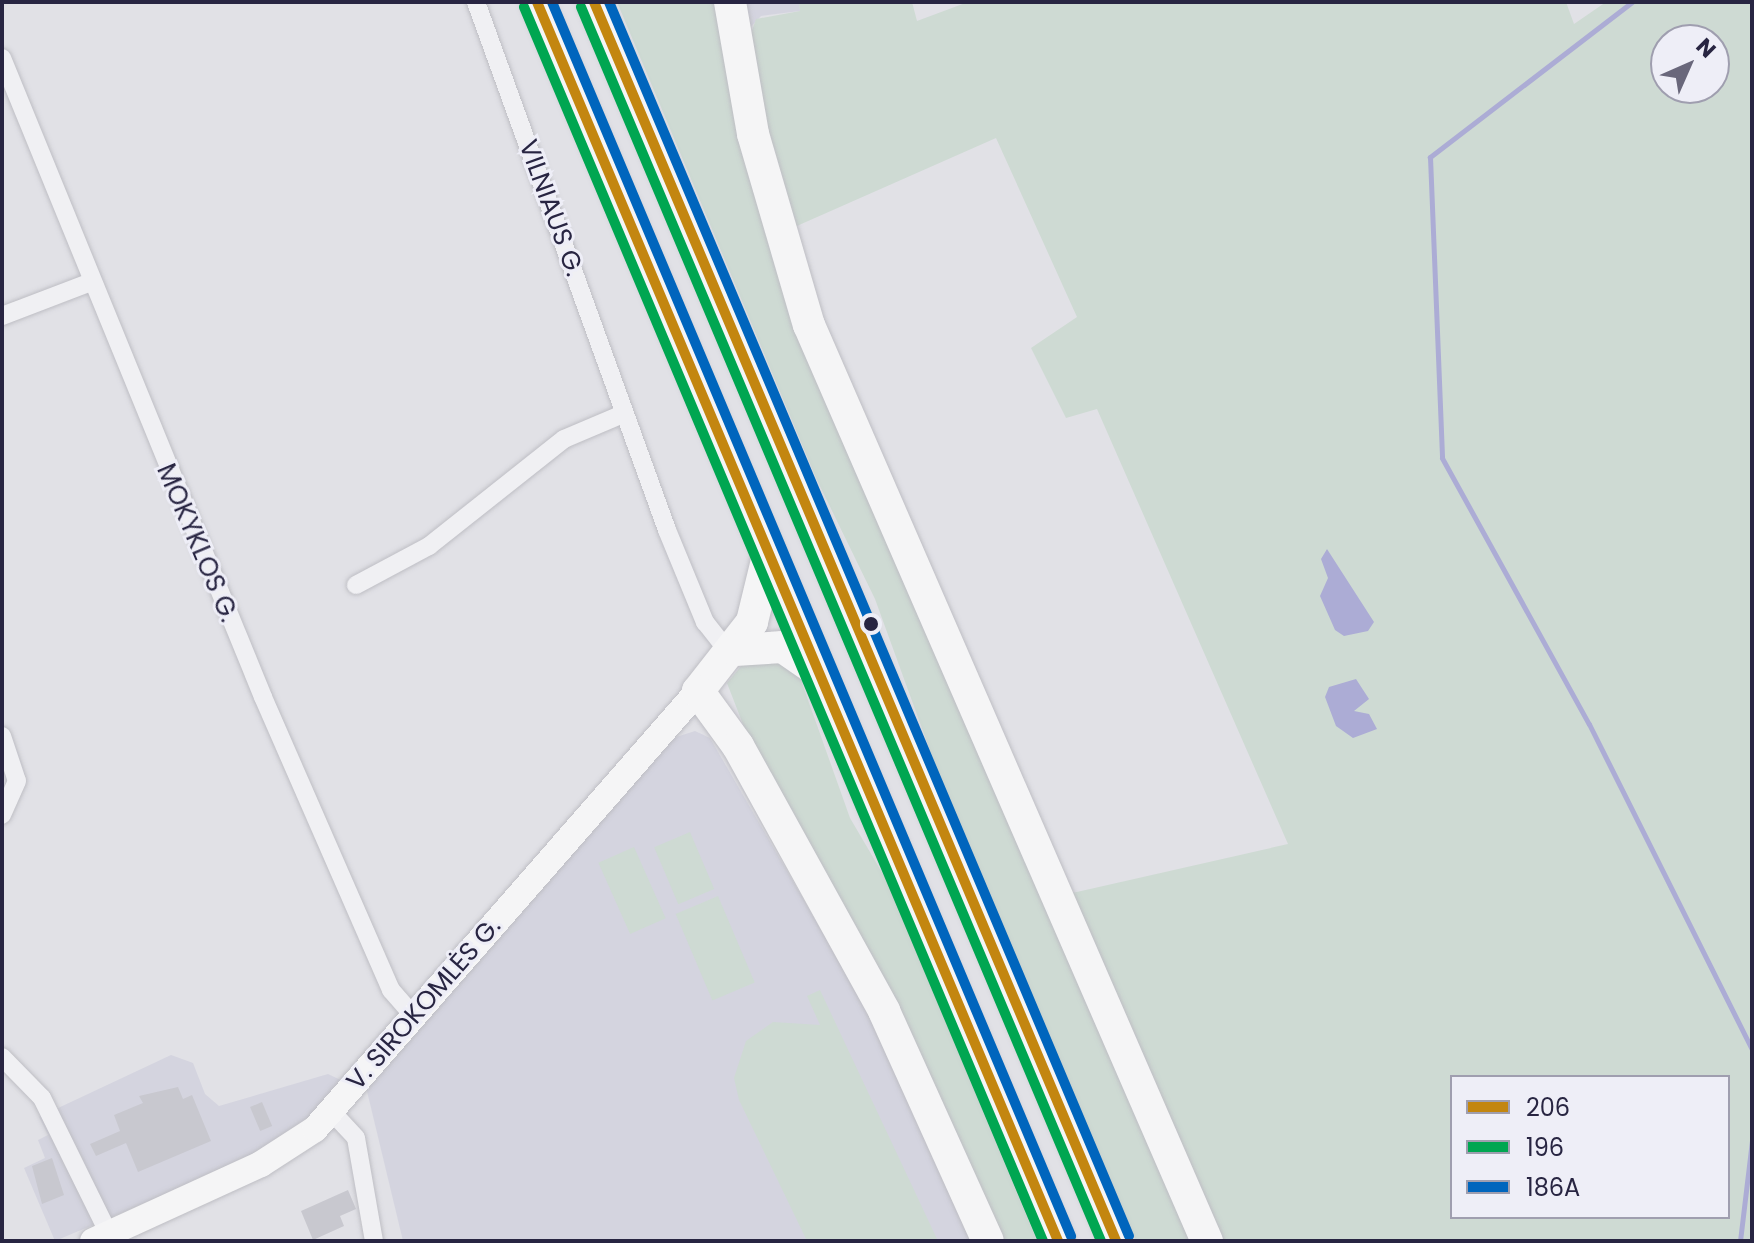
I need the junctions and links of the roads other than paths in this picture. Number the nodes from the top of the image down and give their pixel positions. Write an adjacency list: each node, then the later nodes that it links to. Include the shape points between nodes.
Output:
1 (476, 2): 8 (street, VILNIAUS G.)
2 (537, 2): 9 (highway)
3 (594, 2): 23 (highway)
4 (730, 2): 24 (highway, via 753,134 809,325)
5 (2, 58): 6 (street, MOKYKLOS G.)
6 (91, 282): 7 (street); 16 (street, MOKYKLOS G., via 156,447 391,990)
7 (2, 316)
8 (623, 414): 10 (street, via 564,439 429,546); 11 (street, VILNIAUS G., via 705,622)
9 (769, 552): 11 (highway, via 760,603); 12 (highway)
10 (356, 585)
11 (733, 652): 12 (highway, via 783,647); 13 (highway)
12 (820, 672): 22 (highway)
13 (698, 691): 16 (main road, V. SIROKOMLĖS G.); 21 (highway, via 738,746 884,1011)
14 (2, 736): 15 (street, via 17,781)
15 (2, 815)
16 (414, 1016): 18 (main road, V. SIROKOMLĖS G.)
17 (2, 1057): 19 (street, via 42,1098)
18 (332, 1112): 19 (main road, V. SIROKOMLĖS G., via 283,1153); 20 (street, via 356,1138)
19 (101, 1237)
20 (374, 1241)
21 (988, 1241)
22 (1058, 1241)
23 (1116, 1241)
24 (1207, 1241)

